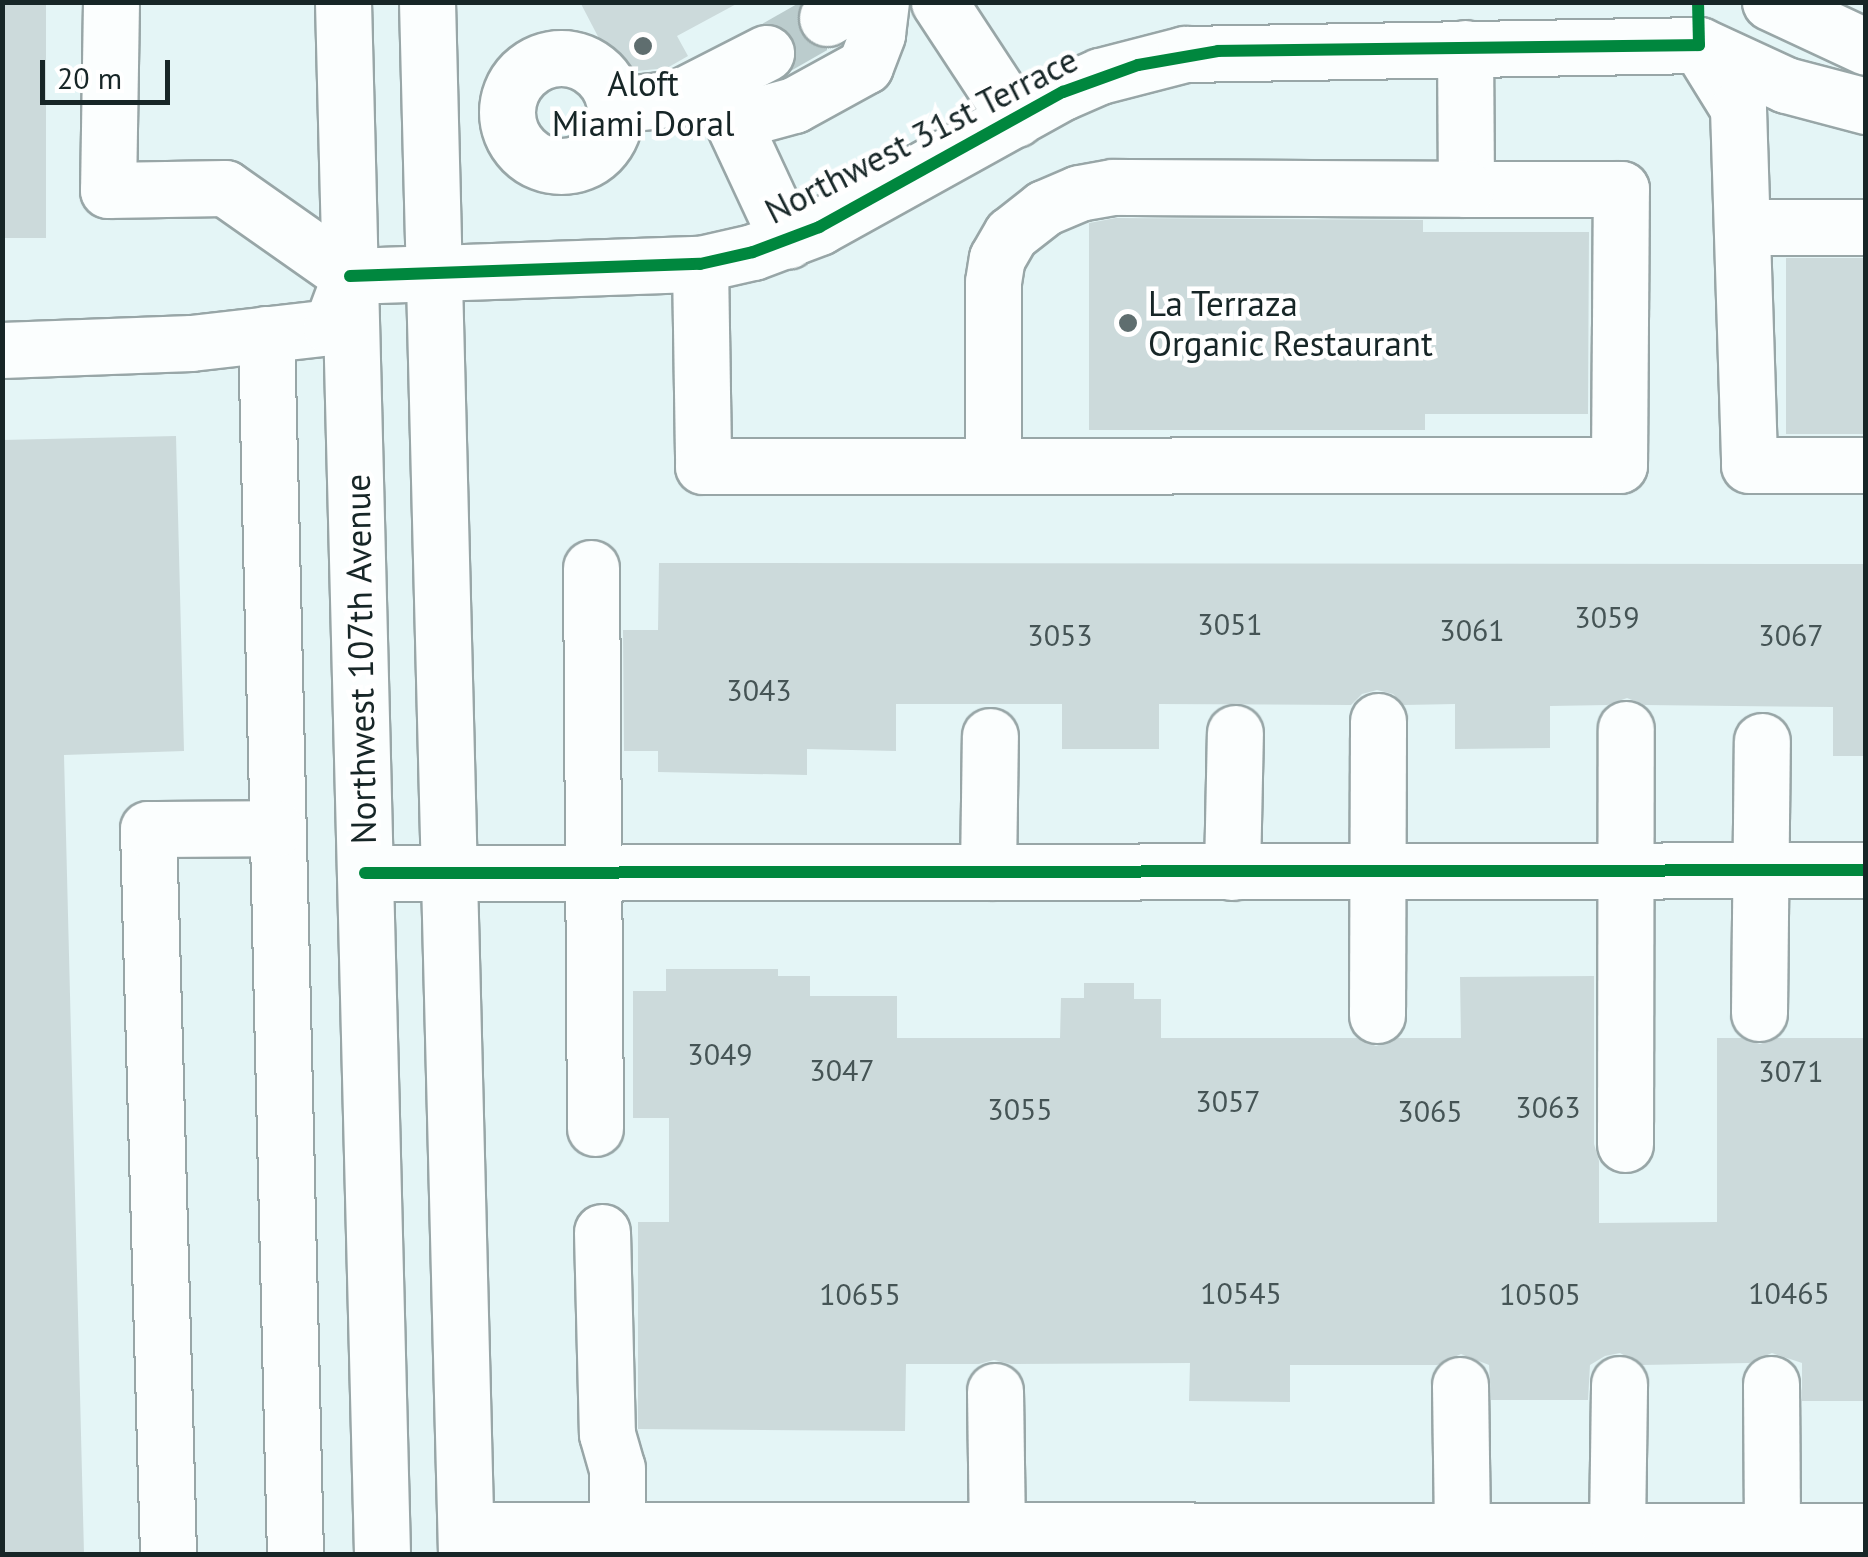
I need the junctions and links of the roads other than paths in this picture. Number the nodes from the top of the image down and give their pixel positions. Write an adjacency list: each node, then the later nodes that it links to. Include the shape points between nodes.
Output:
1 (112, 2): 21 (street, via 108,190 225,188)
2 (343, 2): 21 (street, Northwest 107th Avenue)
3 (428, 2): 20 (street)
4 (881, 2): 11 (street, via 865,66 794,105)
5 (939, 2): 14 (street)
6 (1770, 2): 8 (street)
7 (1698, 24): 9 (street, Northwest 31st Terrace); 13 (street, via 1786,84); 17 (street, via 1738,108)
8 (1866, 47)
9 (1465, 48): 14 (street, Northwest 31st Terrace, via 1185,54 1100,76); 15 (street)
10 (766, 54): 11 (street)
11 (725, 102): 12 (street, via 678,98); 18 (street)
12 (615, 105)
13 (1866, 106)
14 (1016, 120): 18 (street, Northwest 31st Terrace)
15 (1466, 189): 25 (street, via 1114,187 1044,208 1011,234 997,258); 25 (street, via 1621,189 1618,465)
16 (1866, 227): 17 (street)
17 (1743, 228): 24 (street, via 1748,465)
18 (788, 241): 19 (street, Northwest 31st Terrace)
19 (700, 264): 20 (street, Northwest 31st Terrace); 25 (street, via 703,466)
20 (434, 272): 21 (street, Northwest 31st Terrace); 41 (street)
21 (350, 276): 22 (street, via 331,327); 40 (street, Northwest 107th Avenue)
22 (266, 334): 23 (street); 32 (street)
23 (2, 350)
24 (1866, 465)
25 (993, 466)
26 (591, 568): 37 (street)
27 (1378, 721): 35 (street)
28 (1626, 729): 36 (street)
29 (1236, 733): 39 (street)
30 (990, 736): 38 (street)
31 (1762, 741): 33 (street)
32 (276, 828): 62 (street, via 148,829); 63 (street)
33 (1762, 870): 34 (street); 36 (street); 42 (street)
34 (1866, 870)
35 (1379, 871): 36 (street); 39 (street); 43 (street)
36 (1628, 871): 45 (street)
37 (592, 872): 38 (street); 41 (street); 44 (street)
38 (988, 872): 39 (street)
39 (1232, 872)
40 (365, 873): 41 (street); 56 (street, Northwest 107th Avenue)
41 (449, 873): 57 (street)
42 (1759, 1013)
43 (1377, 1015)
44 (595, 1128)
45 (1625, 1144)
46 (602, 1232): 51 (street, via 607,1434 617,1468)
47 (1618, 1384): 54 (street)
48 (1771, 1384): 55 (street)
49 (1460, 1385): 53 (street)
50 (995, 1391): 52 (street)
51 (617, 1528): 52 (street); 57 (street)
52 (996, 1530): 58 (street)
53 (1462, 1531): 59 (street); 60 (street)
54 (1617, 1531): 60 (street); 61 (street)
55 (1817, 1537): 61 (street)
56 (382, 1542): 57 (street)
57 (466, 1542)
58 (1220, 1542): 59 (street)
59 (1379, 1543)
60 (1521, 1543)
61 (1675, 1543)
62 (168, 1554)
63 (295, 1554)

